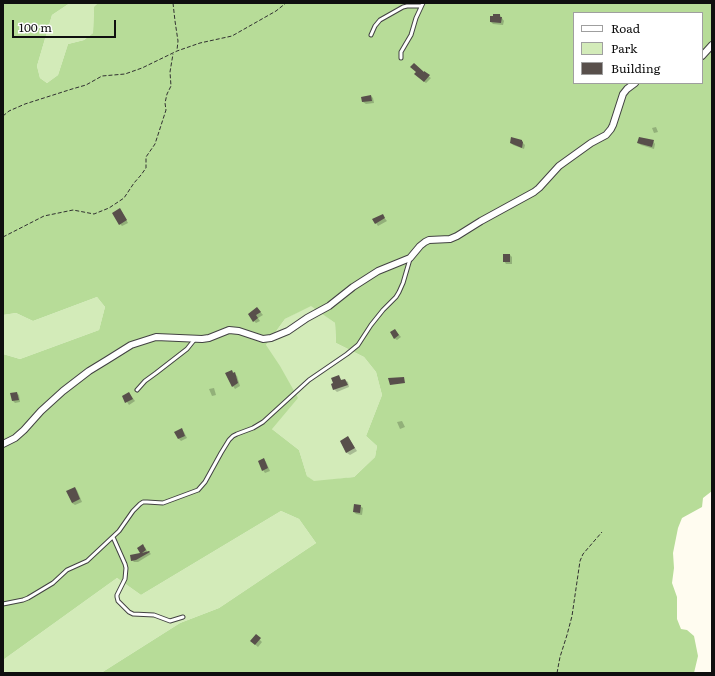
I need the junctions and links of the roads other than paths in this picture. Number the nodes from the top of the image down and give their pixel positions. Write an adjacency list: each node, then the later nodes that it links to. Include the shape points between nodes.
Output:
1 (422, 4): 2 (lane, via 400,8 380,20); 5 (lane)
2 (371, 35)
3 (712, 45): 4 (street)
4 (703, 55)
5 (400, 58)
6 (634, 84): 7 (street, via 623,94 613,125 606,135 559,166 539,188 456,236 425,242)
7 (410, 258): 8 (street, via 378,271 329,306 276,337 267,340 228,330 209,338); 11 (lane, via 399,292 358,345 309,380 258,426 233,436 198,490 163,503 143,502)
8 (195, 339): 9 (lane, via 187,349); 10 (street, via 156,337 128,346 63,390 24,430)
9 (137, 390)
10 (3, 444)
11 (112, 537): 12 (lane, via 87,561 67,570 46,588 23,600); 13 (lane, via 126,568 125,579 116,597 118,601 133,614 154,615 170,620)
12 (3, 604)
13 (183, 617)

